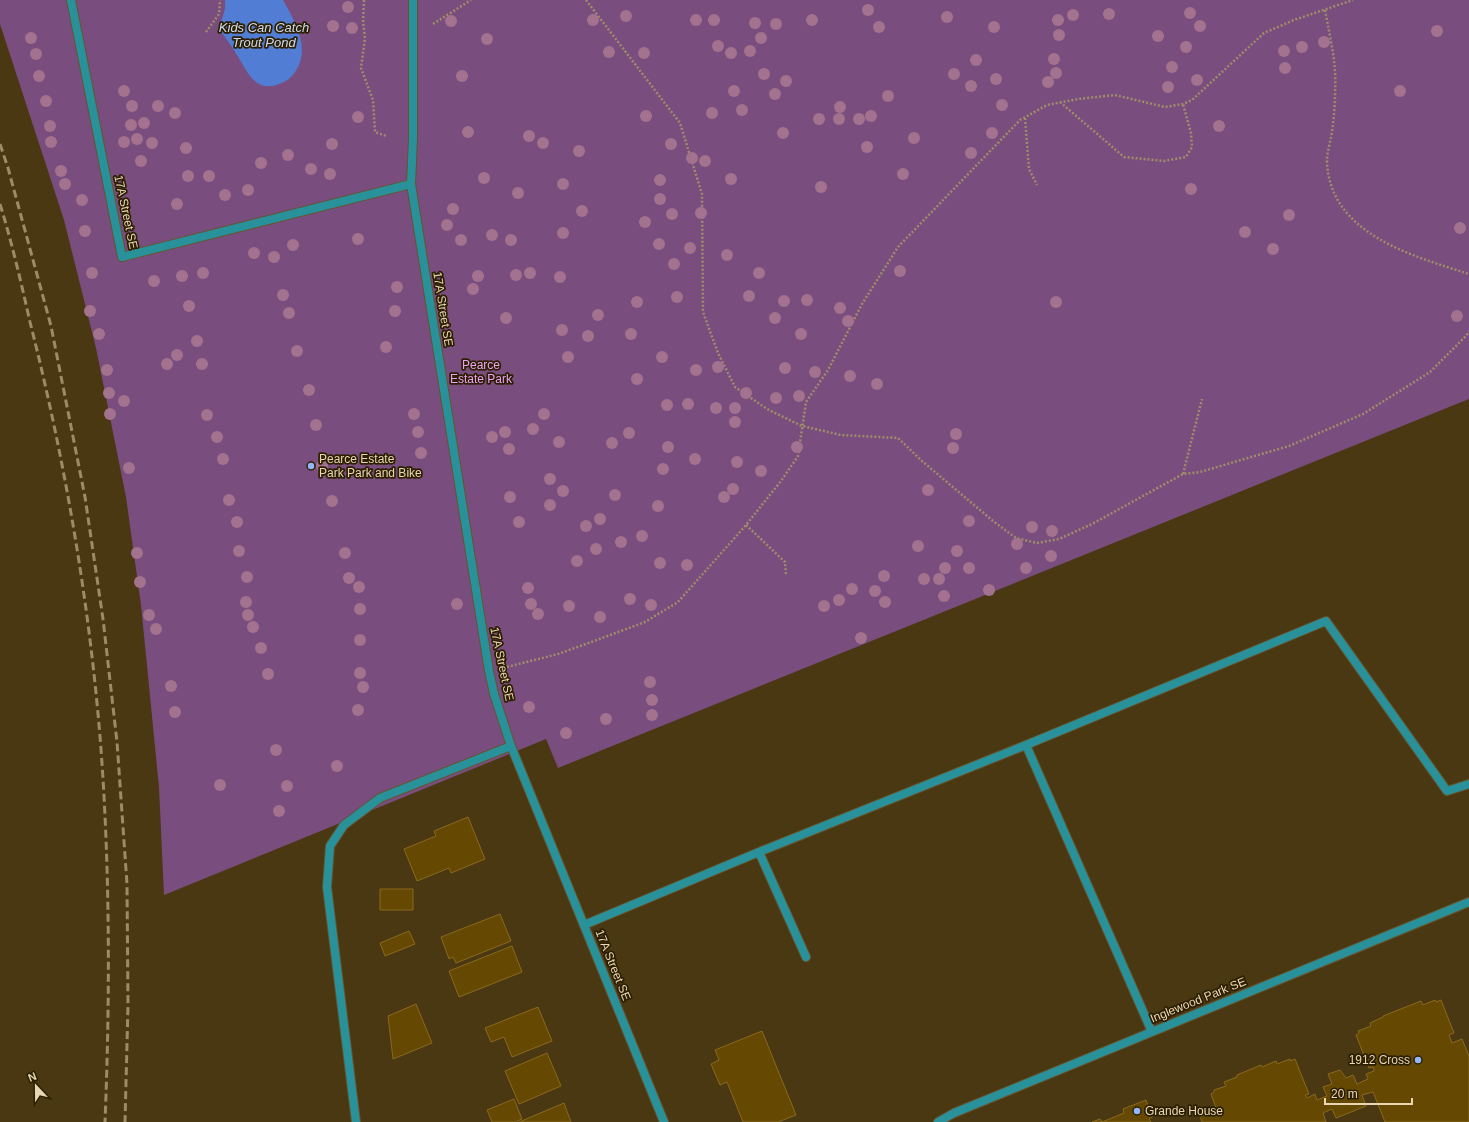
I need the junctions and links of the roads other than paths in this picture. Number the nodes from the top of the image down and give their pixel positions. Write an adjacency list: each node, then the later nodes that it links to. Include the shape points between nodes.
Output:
1 (71, 0): 3 (street, 17A Street SE, via 122,257)
2 (413, 0): 3 (street, 17A Street SE)
3 (411, 184): 5 (street, 17A Street SE, via 489,671)
4 (1026, 745): 6 (street, via 1326,621 1447,791); 7 (street); 11 (street)
5 (511, 746): 9 (street, 17A Street SE); 12 (street, via 380,798 344,825 330,846 327,887)
6 (1469, 784)
7 (759, 852): 9 (street); 10 (street)
8 (1469, 902): 11 (street, Inglewood Park SE)
9 (584, 925): 13 (street, 17A Street SE)
10 (806, 957)
11 (1152, 1032): 14 (street, Inglewood Park SE, via 954,1113)
12 (356, 1122)
13 (664, 1122)
14 (938, 1122)

